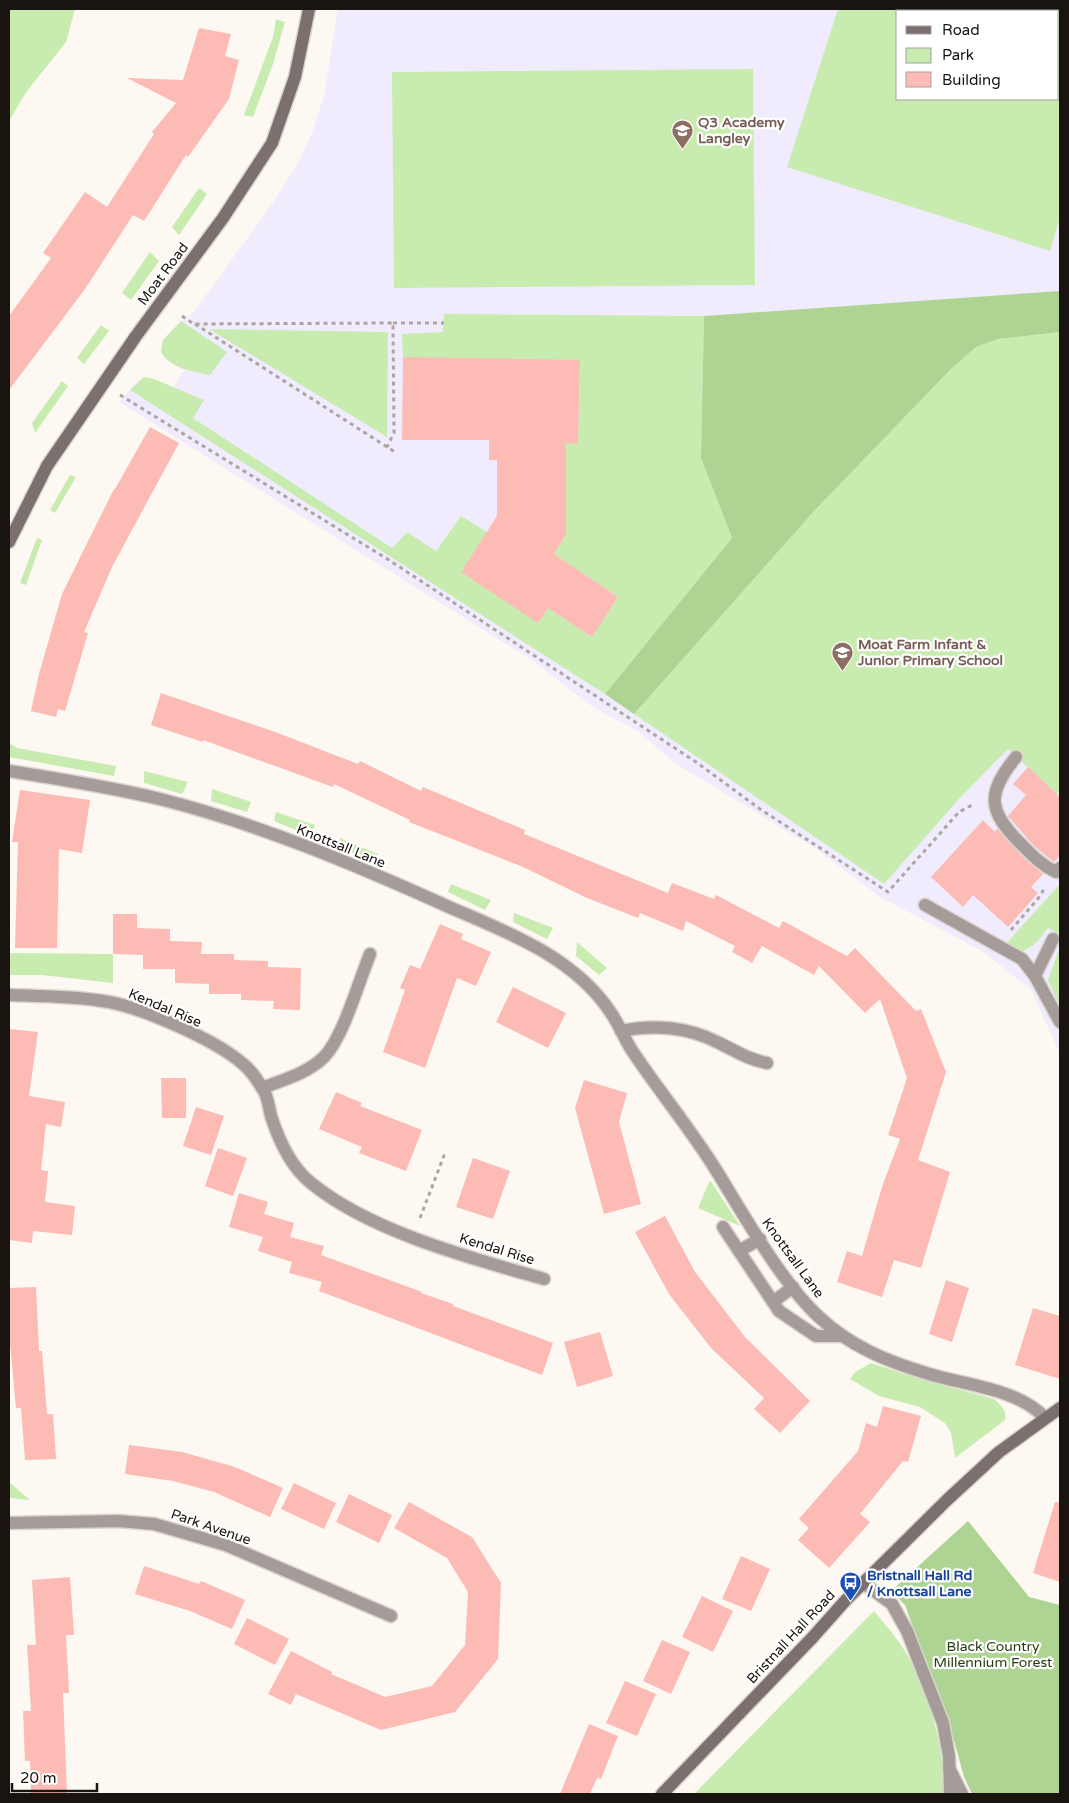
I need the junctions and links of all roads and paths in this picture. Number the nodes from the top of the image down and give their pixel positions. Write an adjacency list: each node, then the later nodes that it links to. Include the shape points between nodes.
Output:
1 (309, 9): 9 (street, Moat Road, via 295,77 272,143 223,218 136,336 47,466)
2 (182, 316): 5 (path)
3 (393, 323): 4 (path); 5 (path); 7 (path, via 394,434)
4 (444, 323)
5 (194, 324): 7 (path)
6 (119, 394): 12 (path, via 389,560 888,892 959,812)
7 (387, 447): 8 (path)
8 (395, 452)
9 (9, 542)
10 (1016, 757): 13 (street, via 998,783 995,794 997,816 1003,827 1042,866)
11 (9, 771): 22 (street, Knottsall Lane, via 81,782 163,800 290,841 423,895 548,953 584,980 609,1010)
12 (975, 804)
13 (1059, 871)
14 (1045, 885): 17 (path, via 1041,895)
15 (926, 905): 17 (street)
16 (1053, 939): 19 (street)
17 (998, 946): 19 (street, via 1022,960)
18 (370, 954): 24 (street, via 334,1044 324,1057 295,1076)
19 (1035, 976): 21 (street)
20 (9, 995): 24 (street, Kendal Rise, via 76,997 129,1007 222,1050 254,1074)
21 (1060, 1022)
22 (621, 1031): 23 (street, via 672,1028 716,1041 747,1059); 28 (street, Knottsall Lane, via 708,1155)
23 (767, 1063)
24 (262, 1088): 27 (street, Kendal Rise, via 279,1138 290,1159 310,1183 359,1213)
25 (445, 1153): 27 (path)
26 (723, 1227): 29 (street)
27 (413, 1238): 30 (street, Kendal Rise)
28 (760, 1239): 29 (street); 31 (street, Knottsall Lane)
29 (739, 1250): 32 (street)
30 (544, 1279)
31 (793, 1287): 32 (street); 33 (street, Knottsall Lane, via 817,1316)
32 (772, 1302): 33 (street, via 795,1324 816,1336)
33 (842, 1336): 35 (street, Knottsall Lane, via 872,1355 1013,1397)
34 (1060, 1408): 35 (street, Bristnall Hall Road)
35 (1045, 1418): 37 (street, Bristnall Hall Road, via 972,1475)
36 (9, 1523): 38 (street, Park Avenue, via 118,1521 154,1524 226,1545)
37 (863, 1583): 39 (street, via 892,1604 907,1631 943,1723); 40 (street, Bristnall Hall Road)
38 (391, 1616)
39 (949, 1768): 41 (street); 42 (street)
40 (662, 1794)
41 (950, 1794)
42 (962, 1794)

